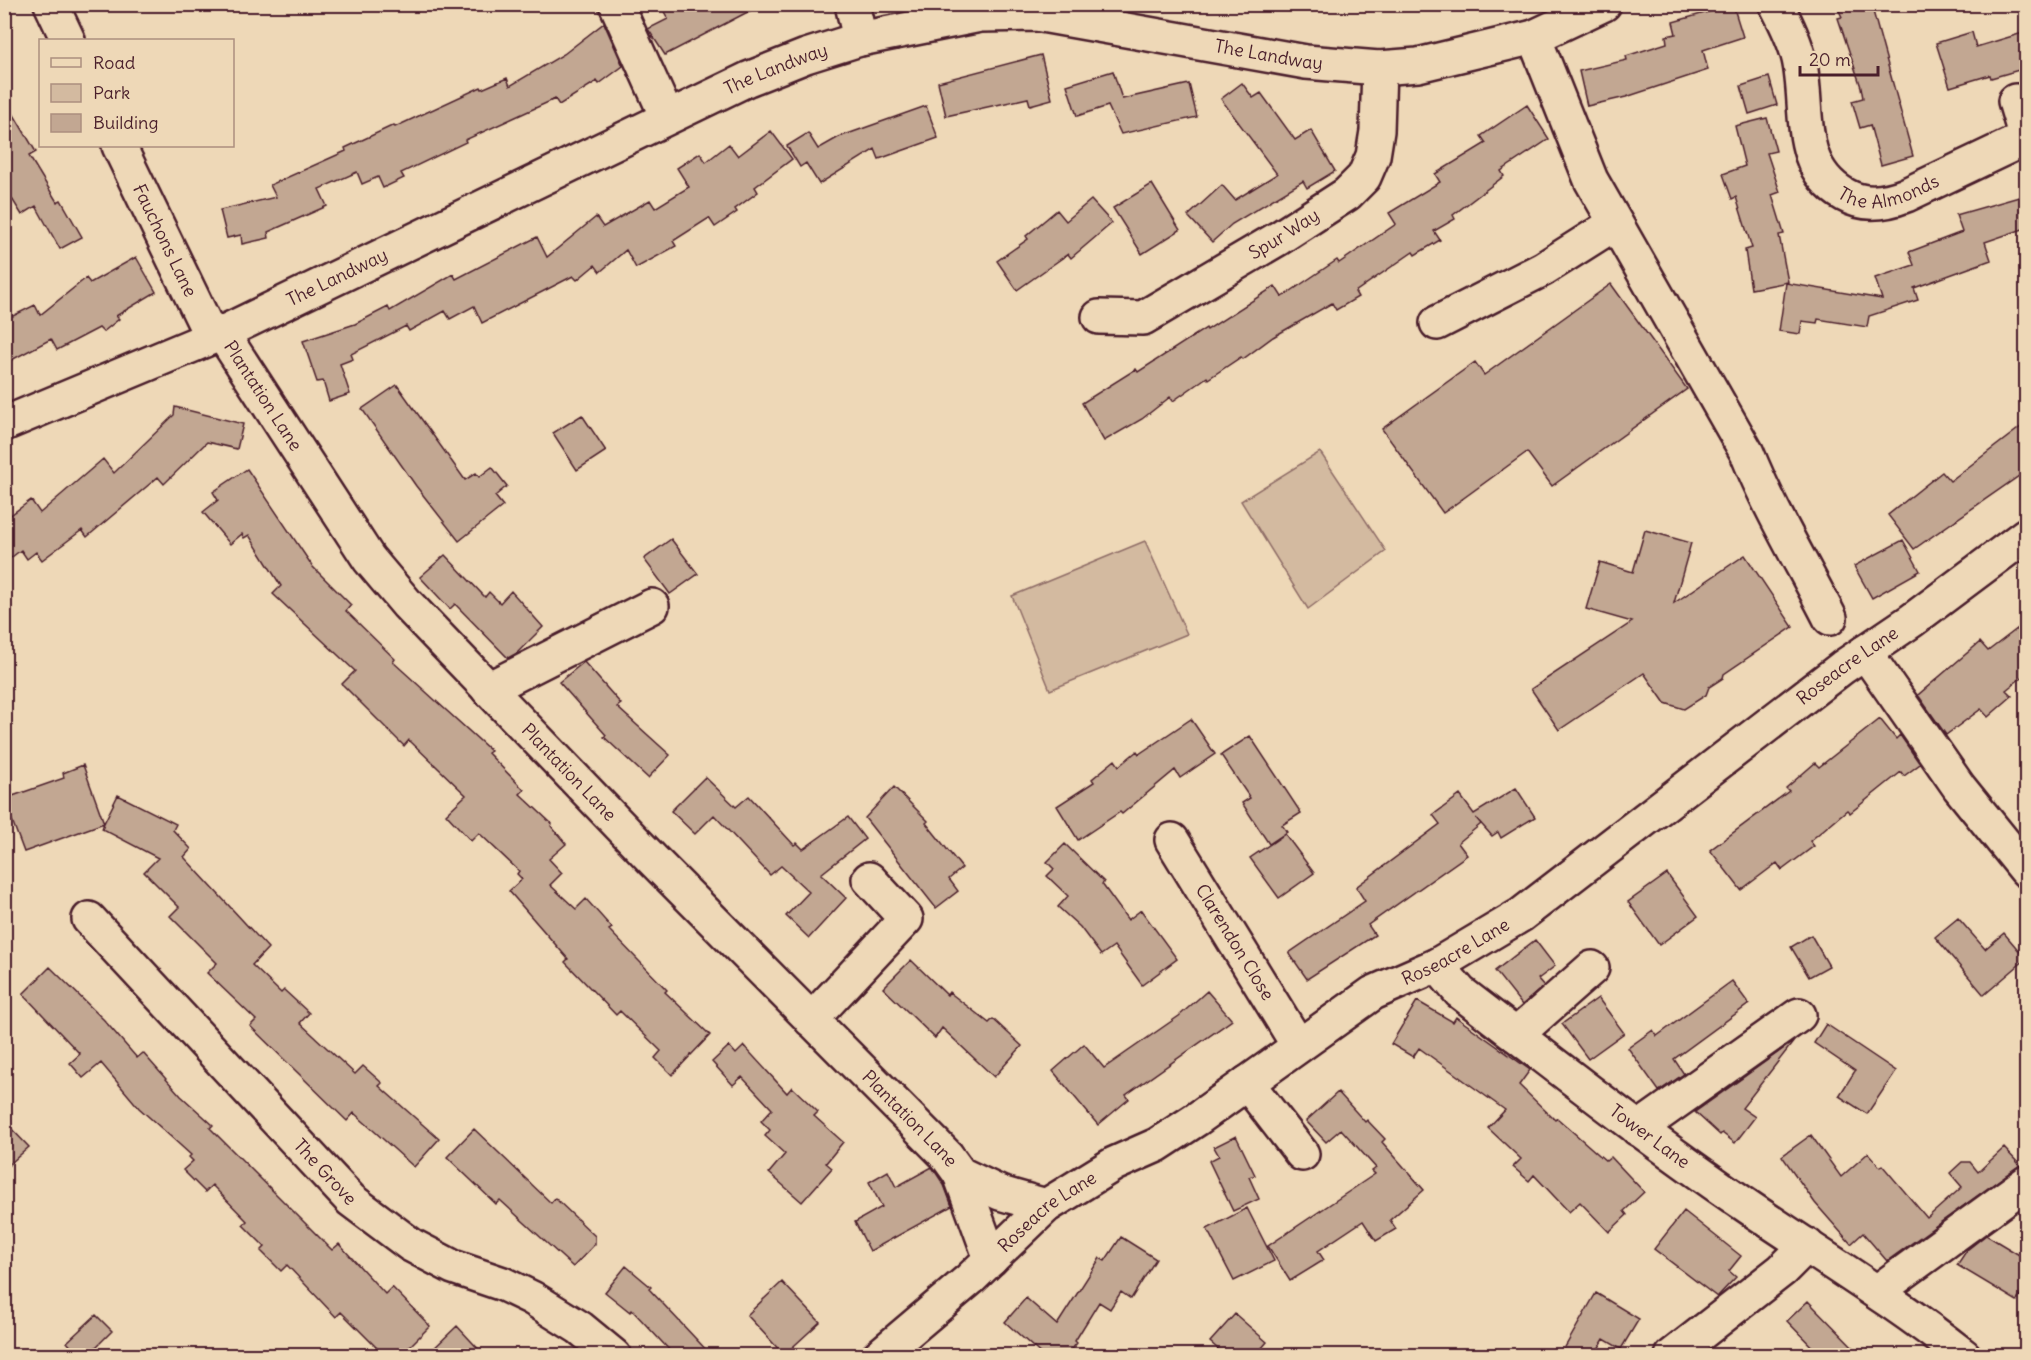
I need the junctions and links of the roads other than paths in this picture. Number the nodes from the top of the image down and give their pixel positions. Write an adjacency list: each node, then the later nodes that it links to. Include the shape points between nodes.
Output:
1 (51, 4): 7 (street)
2 (616, 4): 11 (street)
3 (852, 4): 8 (street)
4 (1604, 4): 6 (street, The Landway)
5 (1776, 4): 10 (street, The Almonds, via 1799,56 1803,120 1814,166 1831,187 1857,202 1889,201 1906,195 2026,138)
6 (1534, 37): 9 (street, The Landway, via 1445,60); 13 (street, via 1591,180)
7 (68, 39)
8 (860, 39): 9 (street, The Landway, via 980,15 1036,14 1306,62); 11 (street, The Landway, via 748,79)
9 (1379, 68): 14 (street, Spur Way, via 1373,156 1364,177 1347,194 1143,318)
10 (2014, 101)
11 (667, 117): 16 (street, The Landway)
12 (120, 147): 16 (street, Fauchons Lane)
13 (1614, 224): 15 (street, via 1543,269); 20 (street, via 1747,453 1766,501)
14 (1099, 317)
15 (1437, 323)
16 (216, 335): 17 (street, The Landway); 22 (street, Plantation Lane, via 369,559)
17 (4, 424)
18 (2026, 535): 21 (street, Roseacre Lane)
19 (652, 606): 22 (street)
20 (1830, 618)
21 (1866, 652): 24 (street, via 1959,787); 27 (street, Roseacre Lane, via 1521,915)
22 (488, 689): 30 (street, Plantation Lane)
23 (1172, 840): 32 (street, Clarendon Close)
24 (2026, 870)
25 (869, 879): 30 (street, via 906,919)
26 (89, 919): 42 (street, The Grove, via 351,1200 411,1245 453,1267 532,1298 580,1328)
27 (1437, 965): 31 (street, Tower Lane, via 1460,992); 32 (street, Roseacre Lane, via 1373,993)
28 (1592, 968): 31 (street)
29 (1798, 1015): 34 (street)
30 (811, 1020): 36 (street, Plantation Lane, via 947,1156)
31 (1516, 1035): 34 (street, Tower Lane)
32 (1298, 1045): 33 (street, Roseacre Lane)
33 (1247, 1083): 35 (street); 38 (street, Roseacre Lane, via 1157,1146 1114,1164)
34 (1638, 1129): 39 (street, Tower Lane)
35 (1302, 1154)
36 (960, 1174): 38 (street, Plantation Lane, via 1000,1193); 40 (street, Plantation Lane)
37 (2026, 1183): 41 (street)
38 (1046, 1206): 40 (street, Roseacre Lane)
39 (1807, 1245): 41 (street, Tower Lane); 44 (street, via 1782,1270)
40 (991, 1259): 43 (street, Roseacre Lane)
41 (1878, 1291): 45 (street, Tower Lane)
42 (614, 1356)
43 (879, 1356)
44 (1672, 1356)
45 (1964, 1356)

